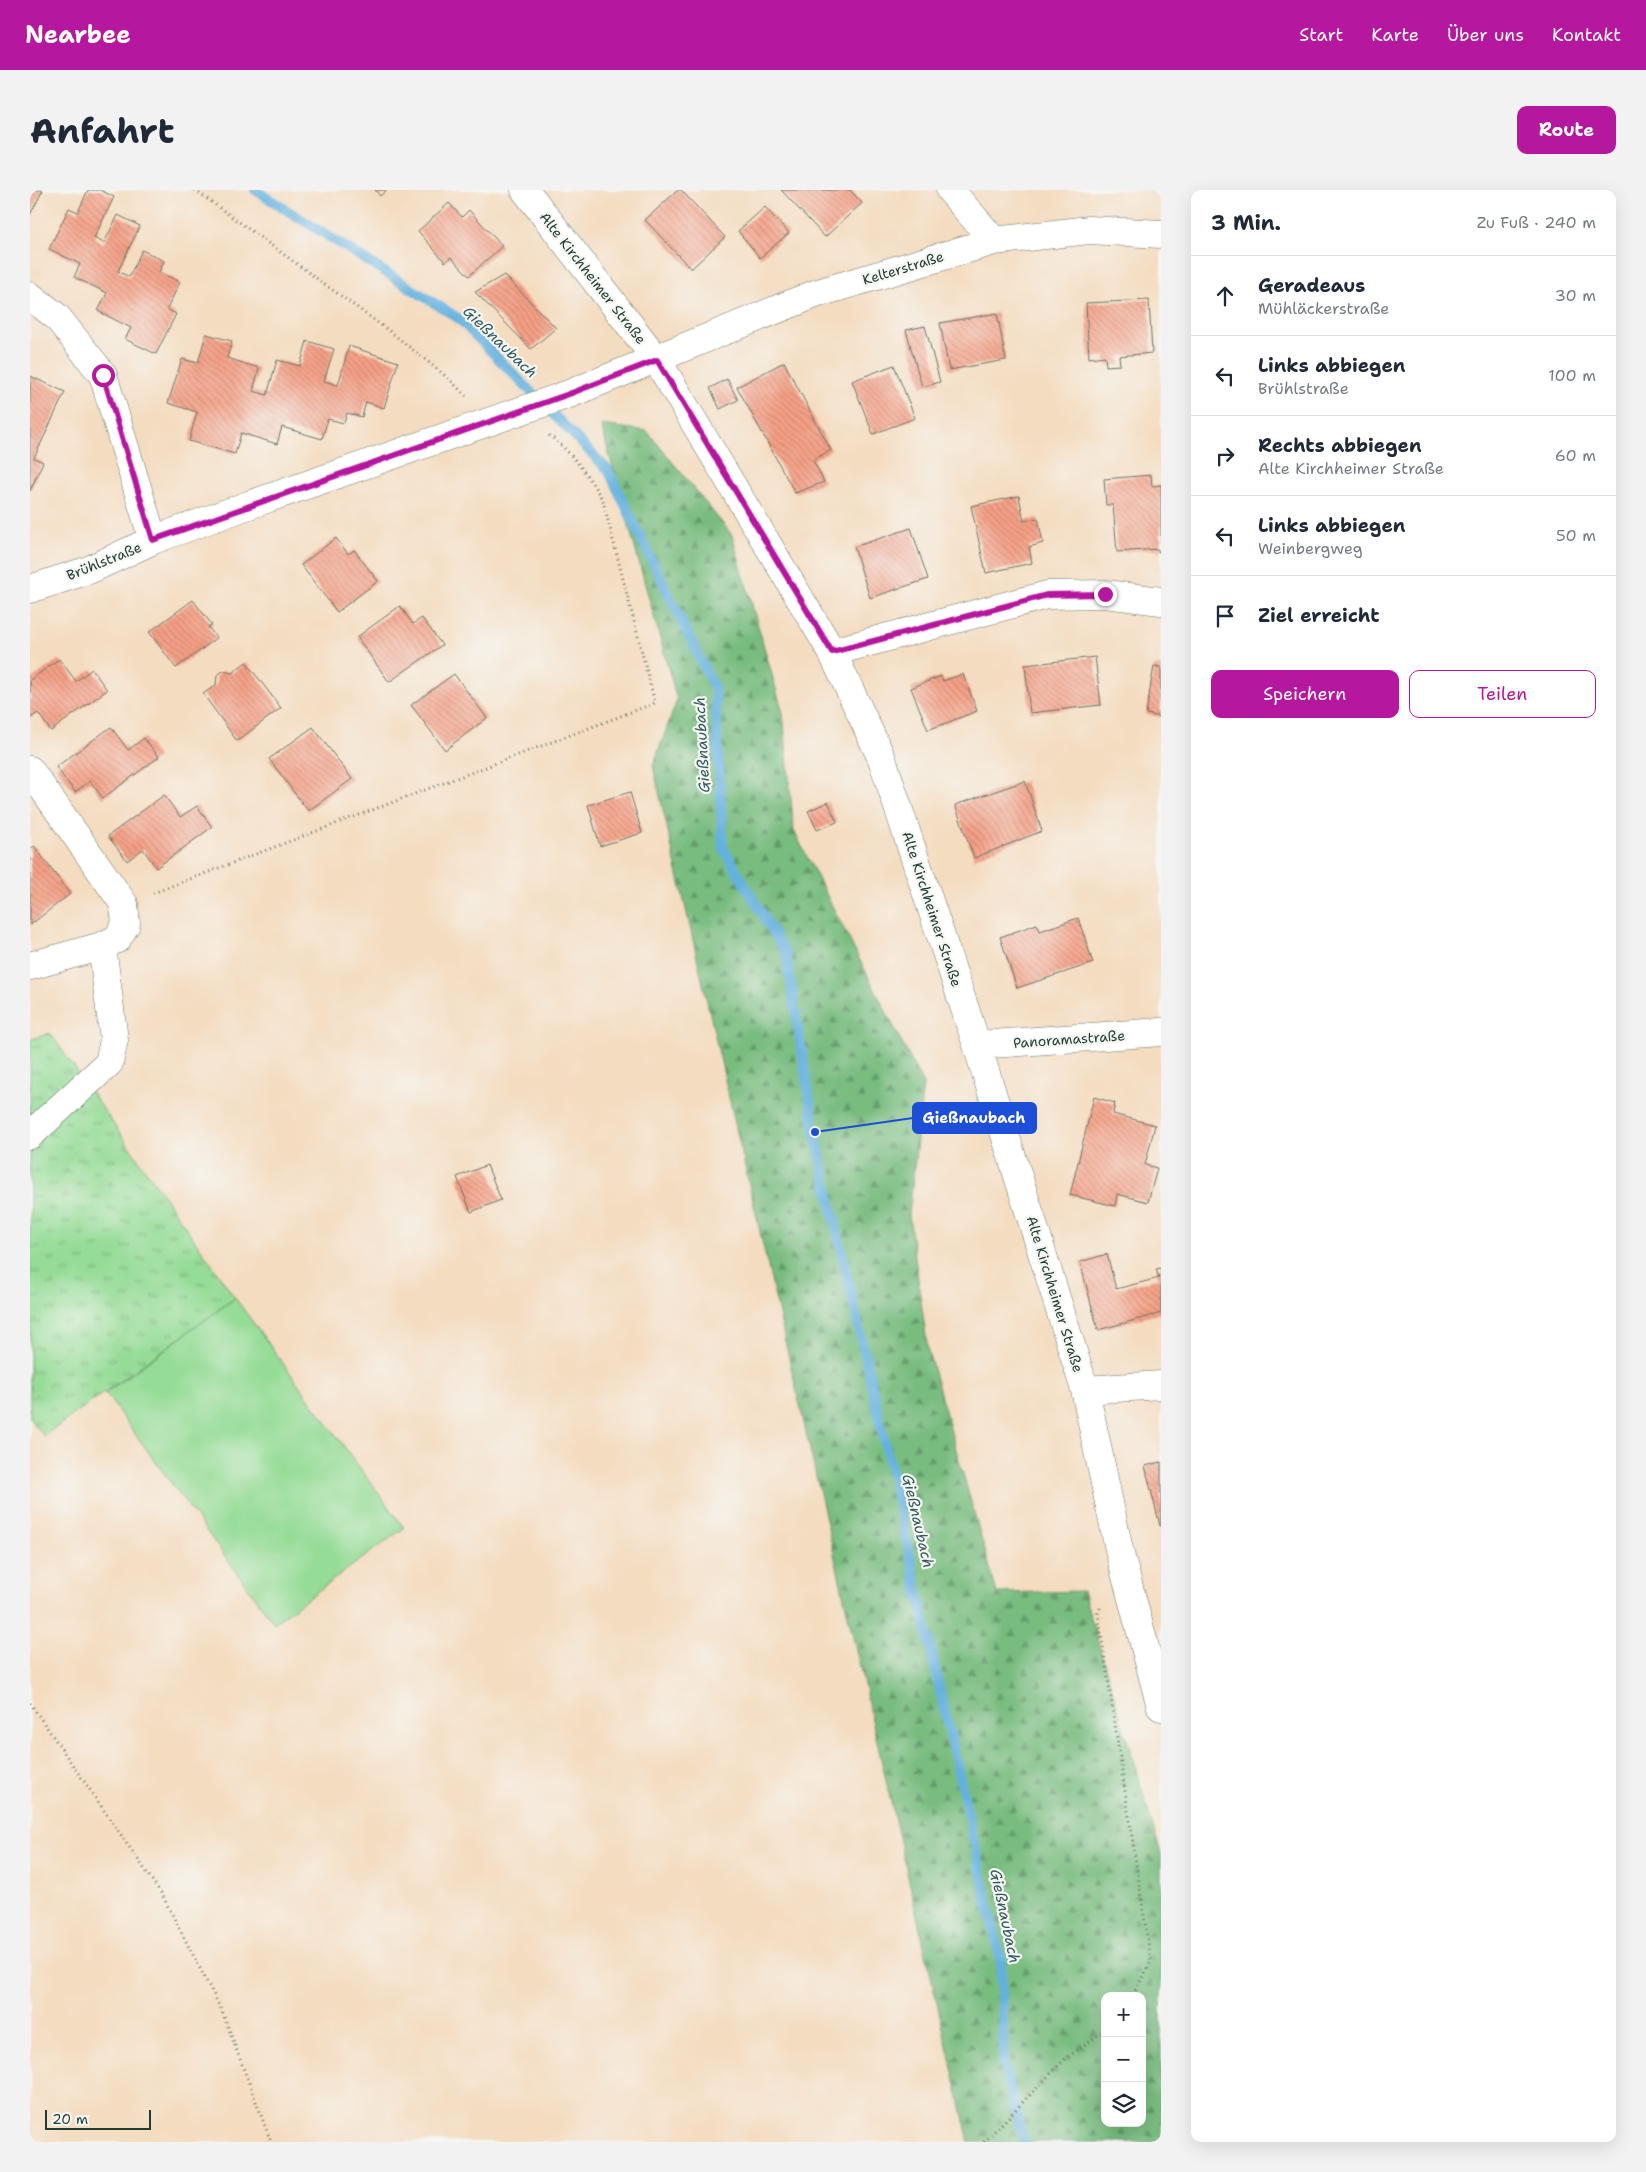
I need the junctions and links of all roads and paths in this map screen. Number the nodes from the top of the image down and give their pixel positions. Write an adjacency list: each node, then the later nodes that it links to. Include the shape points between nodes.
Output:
1 (194, 190): 9 (path, via 399,338 476,406)
2 (525, 190): 7 (street, Alte Kirchheimer Straße)
3 (950, 190): 5 (street)
4 (1161, 234): 5 (street, Kelterstraße, via 1089,230)
5 (994, 240): 7 (street, Kelterstraße, via 815,294)
6 (30, 296): 10 (street, via 57,317 103,375)
7 (657, 360): 8 (street, Brühlstraße); 13 (street, Alte Kirchheimer Straße)
8 (519, 412): 9 (street, Brühlstraße); 15 (path, via 566,449 603,501 655,703)
9 (483, 424): 10 (street, Brühlstraße)
10 (153, 540): 11 (street, Brühlstraße, via 89,570)
11 (30, 589)
12 (1161, 601): 13 (street, via 1105,594 1047,595)
13 (832, 652): 19 (street, Alte Kirchheimer Straße, via 882,759)
14 (30, 770): 15 (street)
15 (124, 904): 16 (street, via 126,924 116,939)
16 (102, 946): 17 (street); 20 (street, via 114,1040 109,1063)
17 (30, 966)
18 (1161, 1032): 19 (street, Panoramastraße)
19 (978, 1045): 22 (street, Alte Kirchheimer Straße)
20 (30, 1135)
21 (1161, 1385): 22 (street)
22 (1085, 1390): 25 (street, Alte Kirchheimer Straße, via 1120,1554)
23 (1101, 1604): 26 (path, via 1098,1613 1151,1962)
24 (30, 1703): 28 (path, via 161,1893 222,2011)
25 (1161, 1707)
26 (1134, 1992)
27 (1101, 2033): 29 (path, via 1064,2060)
28 (271, 2142)
29 (984, 2142)

